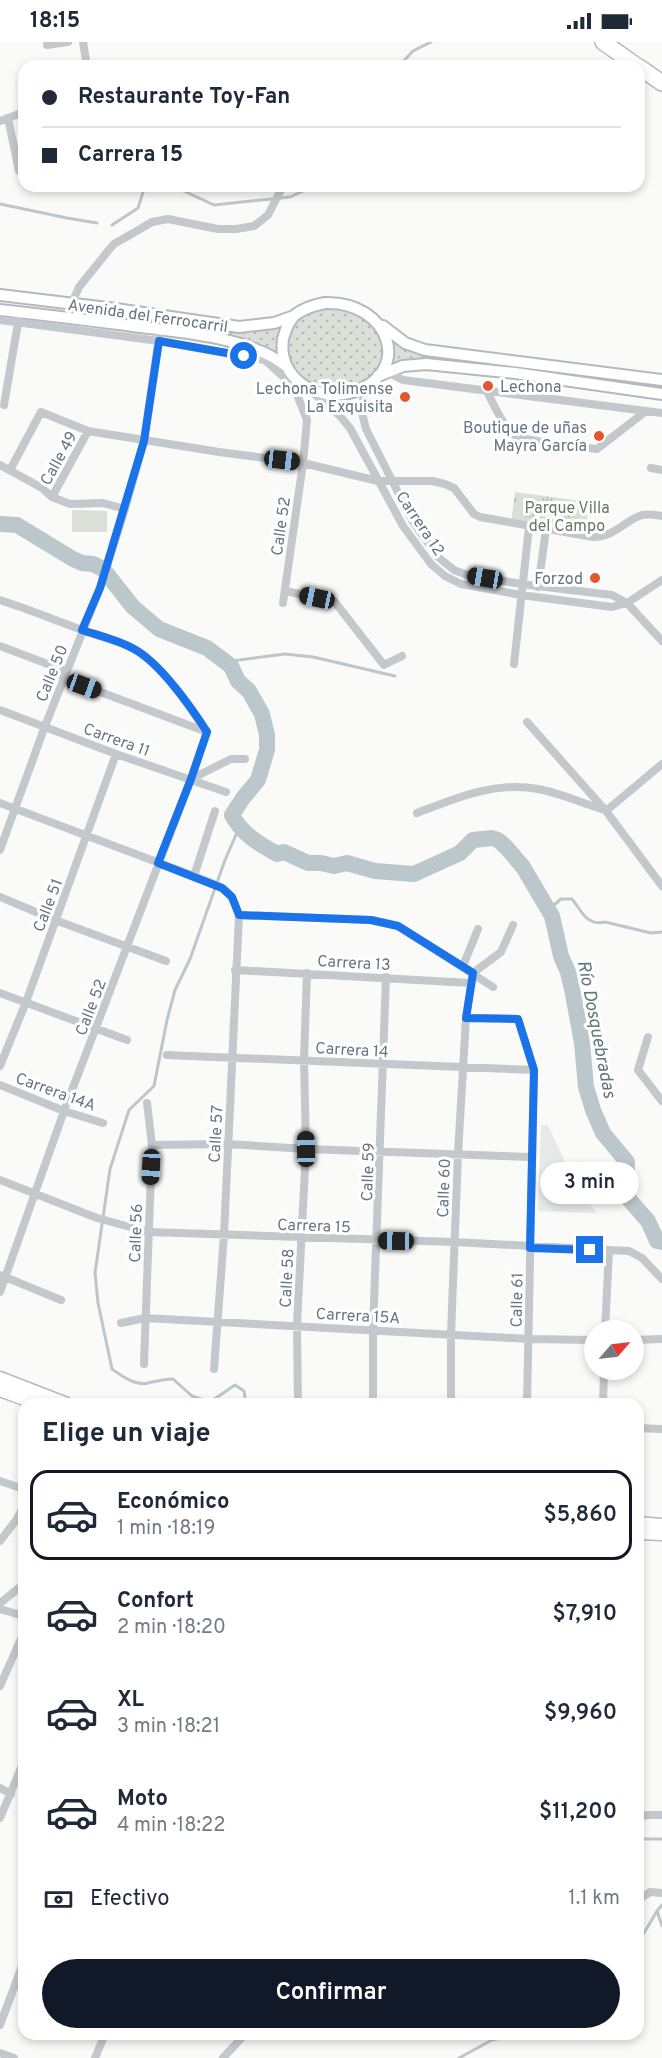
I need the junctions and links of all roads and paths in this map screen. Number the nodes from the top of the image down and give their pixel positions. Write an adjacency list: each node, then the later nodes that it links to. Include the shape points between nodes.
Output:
1 (68, 42): 4 (street)
2 (83, 42): 5 (street)
3 (603, 42): 6 (highway)
4 (47, 45)
5 (86, 60)
6 (628, 60)
7 (645, 72): 8 (highway)
8 (662, 83)
9 (18, 114): 10 (street)
10 (4, 120): 11 (street)
11 (18, 168)
12 (280, 192): 14 (street, via 268,215 254,226 199,226 176,219 152,222 114,244 79,288)
13 (0, 296): 14 (main road, Avenida del Ferrocarril)
14 (71, 305): 16 (main road, Avenida del Ferrocarril, via 239,327 274,324)
15 (0, 310): 17 (main road, Avenida del Ferrocarril)
16 (294, 316): 19 (main road, via 314,306 336,303 357,308); 21 (main road, via 283,341)
17 (19, 317): 18 (street); 20 (main road, Avenida del Ferrocarril); 24 (street)
18 (0, 320)
19 (376, 320): 25 (main road, via 388,347 384,367); 26 (main road, via 405,343 425,350)
20 (160, 335): 21 (main road, Avenida del Ferrocarril, via 237,343); 35 (street, Calle 50); 36 (street, Calle 52, via 265,360 287,380 303,406 307,420)
21 (287, 367): 29 (main road)
22 (389, 370): 25 (main road); 28 (street, via 403,380); 30 (main road, via 415,364 439,365)
23 (0, 375): 24 (street)
24 (9, 377): 31 (street)
25 (376, 377): 27 (main road)
26 (662, 380)
27 (364, 387): 29 (main road, via 338,395); 42 (street, Carrera 12, via 363,423)
28 (486, 390): 32 (street); 32 (street, via 514,436 566,445 597,449)
29 (311, 391): 41 (street, Carrera 12, via 350,428)
30 (662, 394)
31 (4, 405)
32 (646, 411): 33 (street)
33 (662, 413)
34 (88, 431): 35 (street); 39 (street, via 41,412); 43 (street, Calle 49)
35 (144, 441): 36 (street); 44 (street, Calle 50)
36 (303, 463): 41 (street); 53 (street, Calle 52)
37 (0, 465): 39 (street)
38 (651, 468): 40 (street)
39 (10, 470): 43 (street)
40 (662, 470)
41 (378, 481): 42 (street); 49 (street, Carrera 12, via 403,526)
42 (393, 481): 46 (street, via 445,484 454,488 474,514); 48 (street, Carrera 12, via 413,522)
43 (52, 497): 44 (street, via 70,504 103,503)
44 (124, 509): 58 (street, Calle 50, via 100,588)
45 (662, 516): 47 (street, via 644,514 604,537)
46 (529, 527): 47 (street); 51 (street)
47 (546, 530): 52 (street)
48 (438, 556): 49 (street); 51 (street, Carrera 12, via 454,570)
49 (431, 564): 54 (street, Carrera 12, via 461,584)
50 (662, 580): 57 (street)
51 (521, 584): 52 (street, Carrera 12); 54 (street)
52 (538, 587): 57 (street, Carrera 12, via 612,596)
53 (285, 591): 56 (street, Calle 52); 61 (street, via 334,601 384,665)
54 (521, 595): 57 (street, Carrera 12, via 612,607); 62 (street)
55 (0, 600): 58 (street)
56 (283, 603)
57 (627, 603): 59 (street)
58 (82, 630): 63 (street, Calle 50); 67 (street, via 118,641 146,657)
59 (662, 641)
60 (0, 646): 63 (street)
61 (402, 656)
62 (514, 664)
63 (64, 674): 66 (street, Calle 50); 67 (street)
64 (0, 710): 66 (street, Carrera 11)
65 (527, 722): 76 (street)
66 (45, 726): 68 (street, Carrera 11); 74 (street, Calle 50)
67 (207, 732): 71 (street, Calle 52)
68 (116, 754): 71 (street, Carrera 11); 78 (street, Calle 51)
69 (245, 759): 71 (street, via 231,759)
70 (662, 764): 76 (street)
71 (191, 779): 72 (street, Carrera 11); 80 (street, Calle 52)
72 (226, 792)
73 (0, 803): 74 (street)
74 (15, 808): 78 (street); 79 (street, Calle 50)
75 (215, 811): 81 (street)
76 (606, 811): 77 (street, via 524,788 480,790); 82 (street)
77 (417, 813)
78 (88, 835): 80 (street); 85 (street, Calle 51)
79 (0, 850)
80 (158, 863): 81 (street); 88 (street, Calle 52)
81 (194, 876): 84 (street, Calle 57, via 229,893)
82 (662, 886)
83 (0, 897): 85 (street)
84 (239, 915): 90 (street, via 386,922); 91 (street, Calle 57)
85 (55, 920): 88 (street); 98 (street, Calle 51)
86 (513, 925): 93 (street, via 501,952)
87 (478, 929): 90 (street)
88 (127, 946): 89 (street); 100 (street, Calle 52)
89 (166, 961)
90 (463, 966): 93 (street)
91 (235, 970): 92 (street, Carrera 13); 104 (street, Calle 57)
92 (307, 973): 94 (street, Carrera 13); 105 (street, Calle 58)
93 (473, 973): 95 (street, Calle 60); 96 (street)
94 (386, 977): 95 (street, Carrera 13); 106 (street, Calle 59)
95 (471, 982): 99 (street, Calle 60)
96 (493, 987)
97 (0, 993): 98 (street)
98 (26, 1002): 100 (street); 107 (street, Calle 51)
99 (466, 1018): 108 (street, Calle 60); 109 (street, Calle 61, via 518,1019)
100 (97, 1029): 102 (street); 113 (street, Calle 52)
101 (648, 1037): 111 (street, via 638,1070)
102 (127, 1040)
103 (167, 1054): 104 (street, Carrera 14)
104 (232, 1057): 105 (street, Carrera 14); 115 (street, Calle 57)
105 (304, 1060): 106 (street, Carrera 14); 117 (street, Calle 58)
106 (384, 1065): 108 (street, Carrera 14); 118 (street, Calle 59)
107 (0, 1066)
108 (463, 1066): 109 (street, Carrera 14); 119 (street, Calle 60)
109 (534, 1070): 120 (street, Calle 61)
110 (0, 1085): 113 (street, Carrera 14A)
111 (662, 1101)
112 (147, 1103): 116 (street, Calle 56)
113 (64, 1111): 114 (street, Carrera 14A); 122 (street, Calle 52)
114 (103, 1123)
115 (228, 1144): 116 (street); 117 (street); 124 (street, Calle 57)
116 (152, 1145): 123 (street, Calle 56)
117 (306, 1149): 118 (street); 125 (street, Calle 58)
118 (381, 1152): 119 (street); 126 (street, Calle 59)
119 (458, 1154): 120 (street); 127 (street, Calle 60)
120 (531, 1158): 128 (street, Calle 61)
121 (0, 1180): 122 (street, Carrera 15)
122 (36, 1194): 123 (street, Carrera 15, via 97,1218); 130 (street, Calle 52)
123 (148, 1232): 124 (street, Carrera 15); 134 (street, Calle 56)
124 (224, 1235): 125 (street, Carrera 15); 136 (street, Calle 57)
125 (302, 1237): 126 (street, Carrera 15); 138 (street, Calle 58)
126 (377, 1241): 127 (street, Carrera 15); 139 (street, Calle 59)
127 (454, 1242): 128 (street, Carrera 15); 140 (street, Calle 60)
128 (530, 1248): 129 (street, Carrera 15); 141 (street, Calle 61)
129 (609, 1251): 131 (street, Carrera 15, via 628,1251 642,1258); 135 (street)
130 (3, 1276): 132 (street, Calle 52); 133 (street)
131 (662, 1279)
132 (0, 1292)
133 (61, 1300)
134 (145, 1318): 136 (street, Carrera 15A); 137 (street, Carrera 15A); 145 (street, Calle 56)
135 (606, 1320)
136 (217, 1322): 138 (street, Carrera 15A); 146 (street, Calle 57)
137 (121, 1323)
138 (297, 1326): 139 (street, Carrera 15A); 152 (street, Calle 58)
139 (373, 1329): 140 (street, Carrera 15A); 153 (street, Calle 59)
140 (451, 1334): 141 (street, Carrera 15A); 154 (street, Calle 60)
141 (529, 1339): 143 (street, Carrera 15A); 155 (street, Calle 61)
142 (662, 1339): 144 (street)
143 (584, 1340)
144 (644, 1340)
145 (144, 1364)
146 (214, 1369)
147 (0, 1378): 151 (main road)
148 (604, 1380): 156 (street)
149 (0, 1390): 150 (main road)
150 (22, 1398)
151 (52, 1398)
152 (298, 1398)
153 (373, 1398)
154 (451, 1398)
155 (527, 1398)
156 (603, 1398)
157 (644, 1428): 158 (street)
158 (662, 1429)
159 (0, 1481): 160 (street)
160 (18, 1486)
161 (18, 1518): 166 (street)
162 (644, 1524): 163 (main road)
163 (662, 1525)
164 (644, 1533): 165 (main road)
165 (662, 1534)
166 (0, 1541)
167 (18, 1589): 168 (street)
168 (0, 1603)
169 (0, 1609): 170 (street)
170 (18, 1614)
171 (18, 1646): 172 (street)
172 (0, 1686)
173 (18, 1776): 175 (street)
174 (0, 1788): 175 (street)
175 (11, 1794): 178 (street)
176 (662, 1815): 177 (street)
177 (644, 1816)
178 (0, 1818)
179 (661, 1893): 180 (street)
180 (644, 1896)
181 (18, 1976): 182 (street)
182 (0, 2025)
183 (102, 2040): 187 (street)
184 (239, 2040): 188 (street)
185 (0, 2053): 186 (street)
186 (14, 2058)
187 (95, 2058)
188 (222, 2058)

